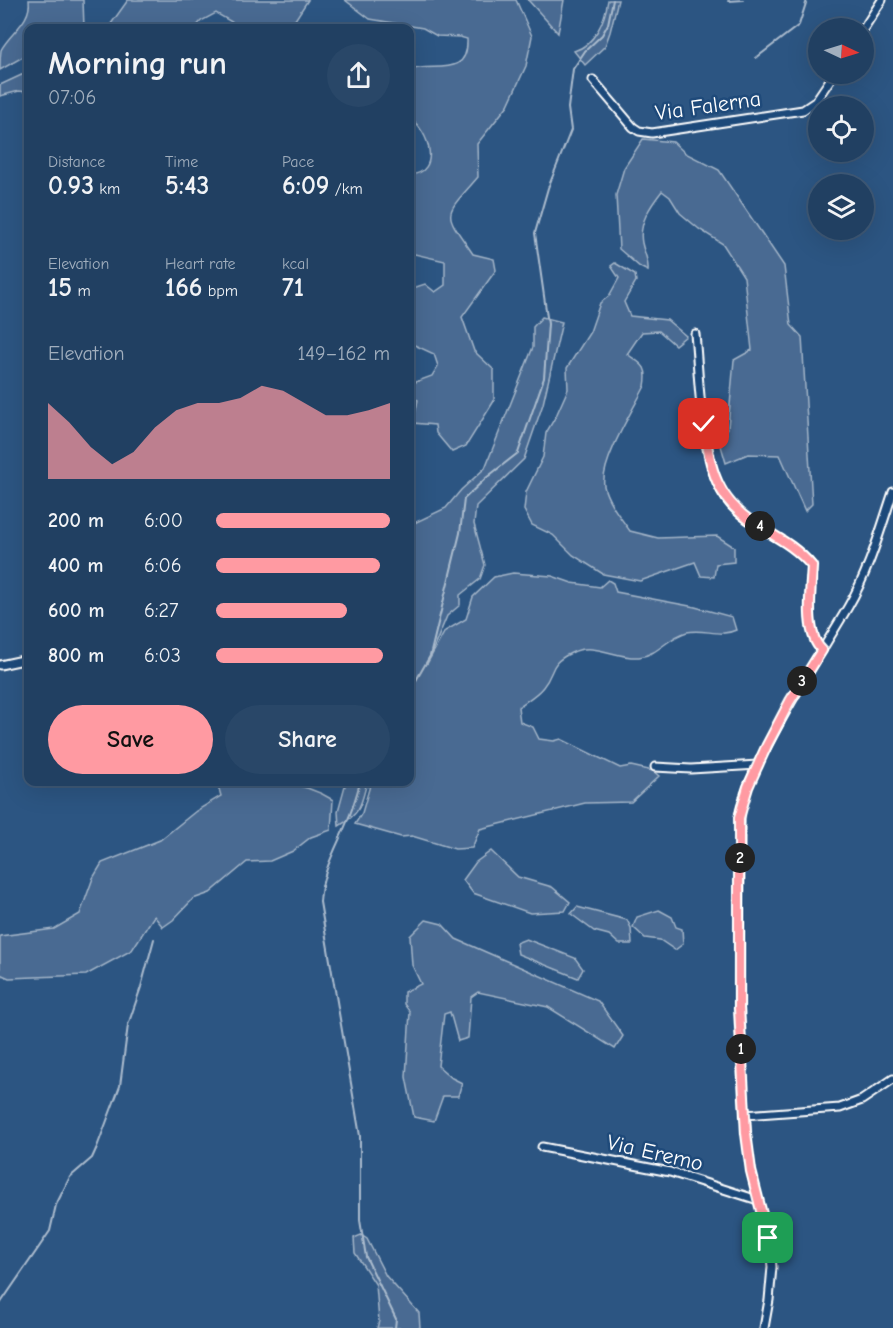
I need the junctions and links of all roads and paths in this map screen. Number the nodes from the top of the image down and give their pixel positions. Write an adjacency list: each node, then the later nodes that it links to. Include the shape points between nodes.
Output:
1 (882, 0): 2 (street)
2 (870, 18)
3 (593, 80): 4 (street, Via Falerna, via 633,127 652,132 803,110 815,102)
4 (827, 84)
5 (695, 334): 7 (street, via 706,441 717,483 735,510 794,547 812,566 811,630)
6 (893, 492): 7 (street, via 862,580)
7 (822, 650): 10 (street, via 790,701)
8 (24, 660): 9 (street)
9 (0, 665)
10 (758, 765): 11 (street); 13 (street, via 739,818 739,1001)
11 (655, 767)
12 (893, 1079): 13 (street, via 847,1107)
13 (745, 1115): 15 (street)
14 (542, 1147): 15 (street, Via Eremo, via 670,1172)
15 (758, 1200): 16 (street, via 772,1267)
16 (764, 1328)

